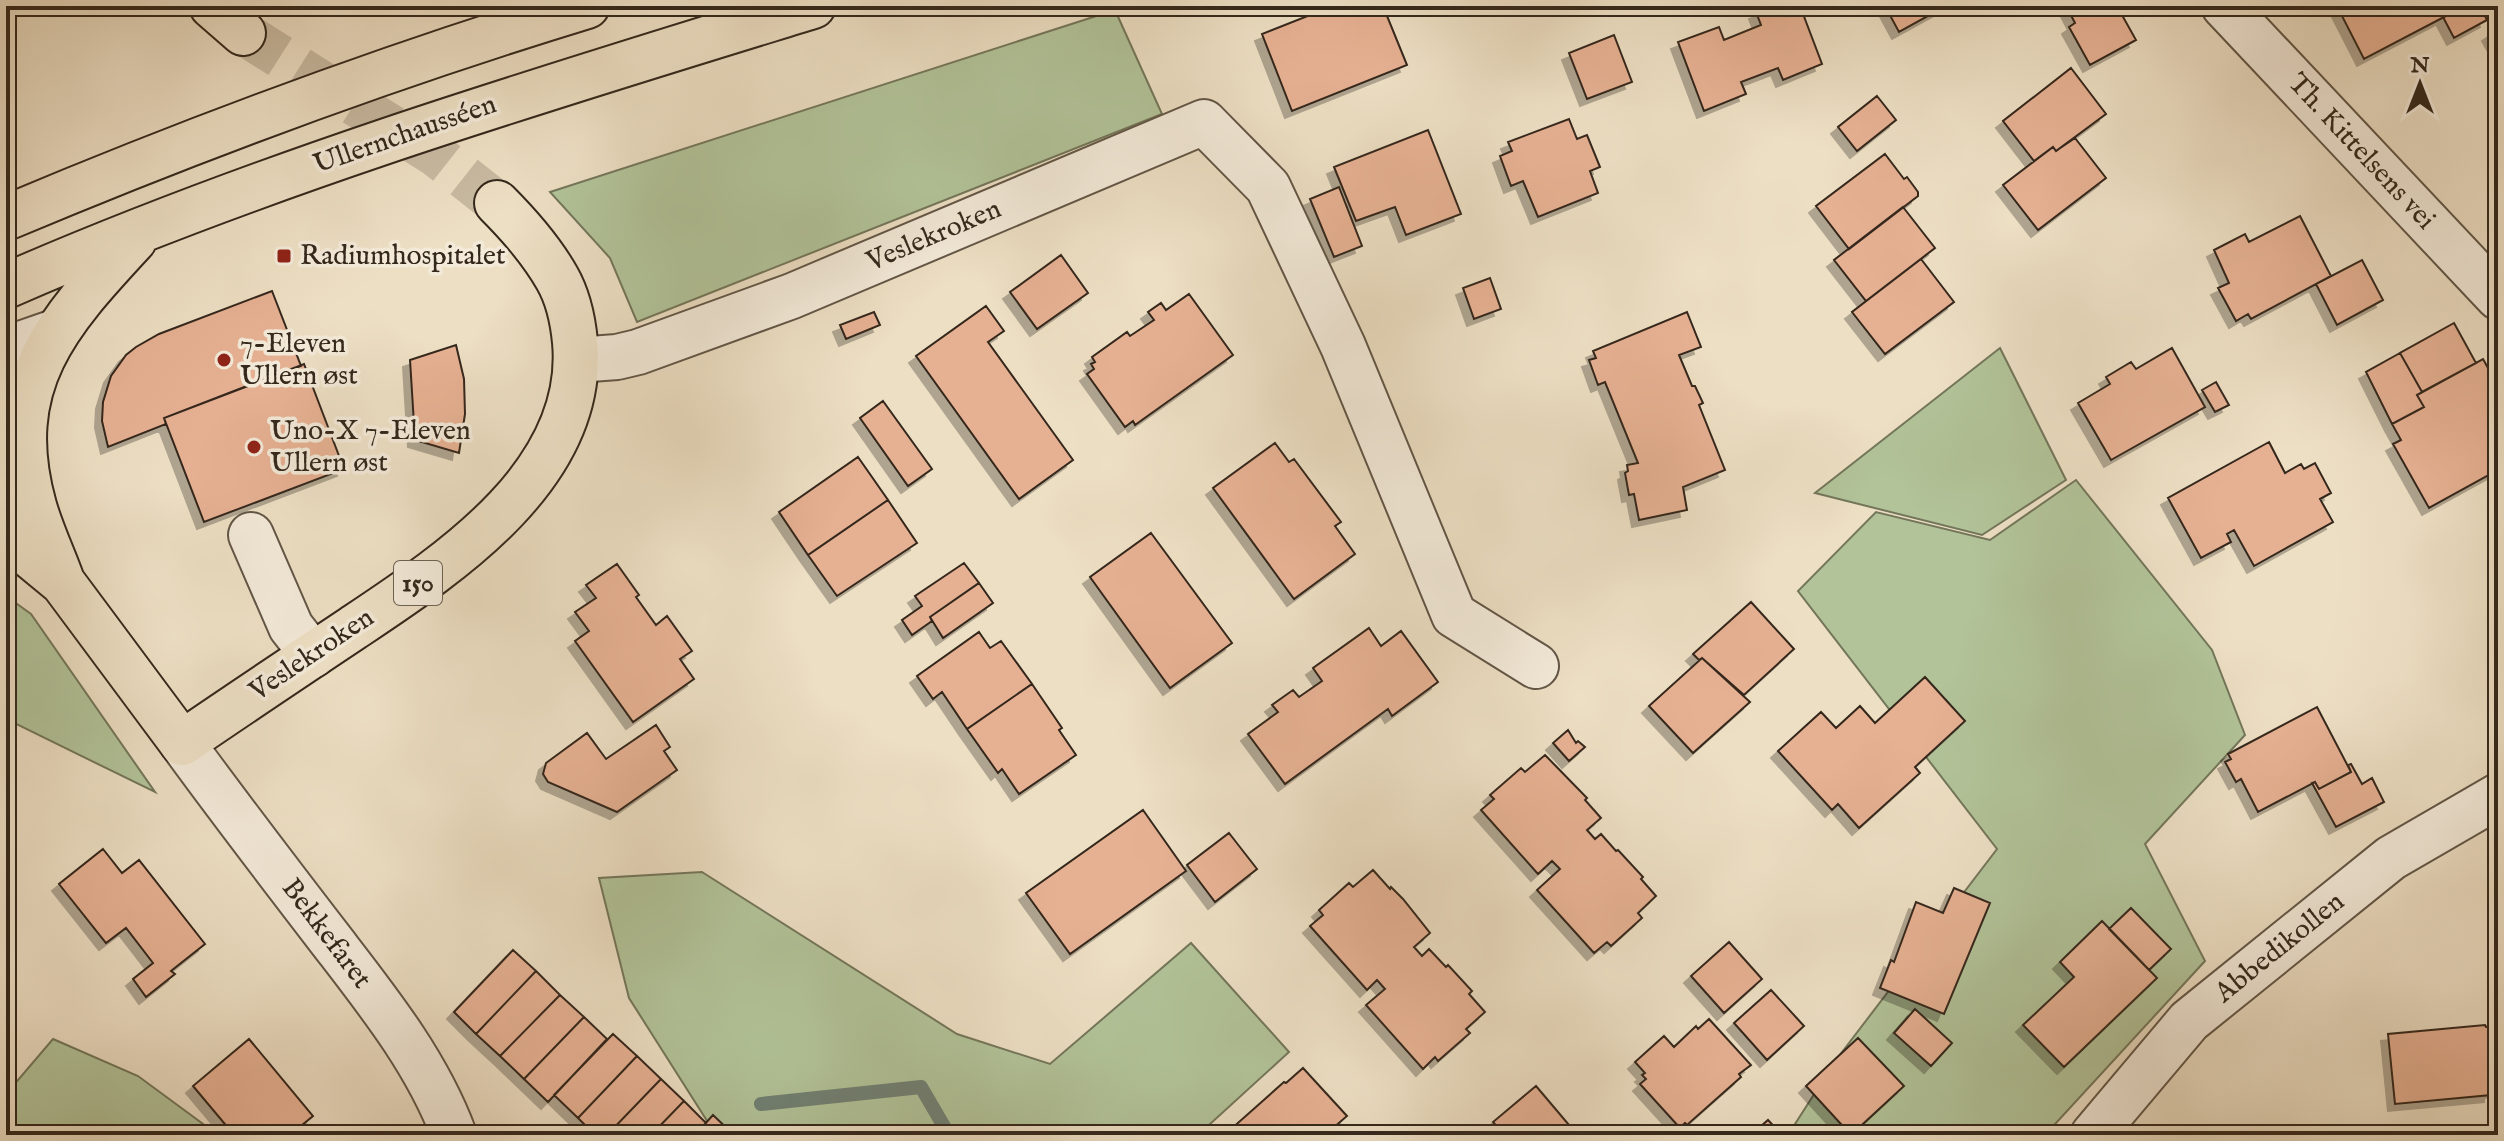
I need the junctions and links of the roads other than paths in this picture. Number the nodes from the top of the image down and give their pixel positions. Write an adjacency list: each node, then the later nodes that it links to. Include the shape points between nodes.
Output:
1 (587, 6): 4 (highway)
2 (813, 6): 7 (highway, Ullernchausséen, via 414,131)
3 (2224, 6): 9 (street, Th. Kittelsens vei)
4 (546, 14): 6 (highway, via 263,116)
5 (497, 203): 12 (highway, 150, via 525,230 559,281)
6 (6, 218)
7 (143, 229): 8 (highway, Ullernchausséen); 10 (highway)
8 (6, 286)
9 (2498, 297)
10 (55, 332): 11 (street); 15 (highway, via 26,399 23,437 33,505)
11 (6, 349)
12 (577, 360): 16 (highway, Veslekroken / 150, via 575,387 557,438 512,501 458,552); 17 (street, Veslekroken, via 638,352 792,296 1204,122 1268,187 1343,346 1454,615)
13 (251, 535): 16 (street, via 291,627)
14 (6, 536): 15 (highway)
15 (63, 583): 18 (highway)
16 (313, 655): 18 (highway, Veslekroken / 150)
17 (1536, 666)
18 (182, 743): 20 (street, Bekkefaret, via 385,1012 429,1081)
19 (2498, 796): 21 (street, Abbedikollen, via 2391,858 2189,1021)
20 (454, 1135)
21 (2093, 1135)

